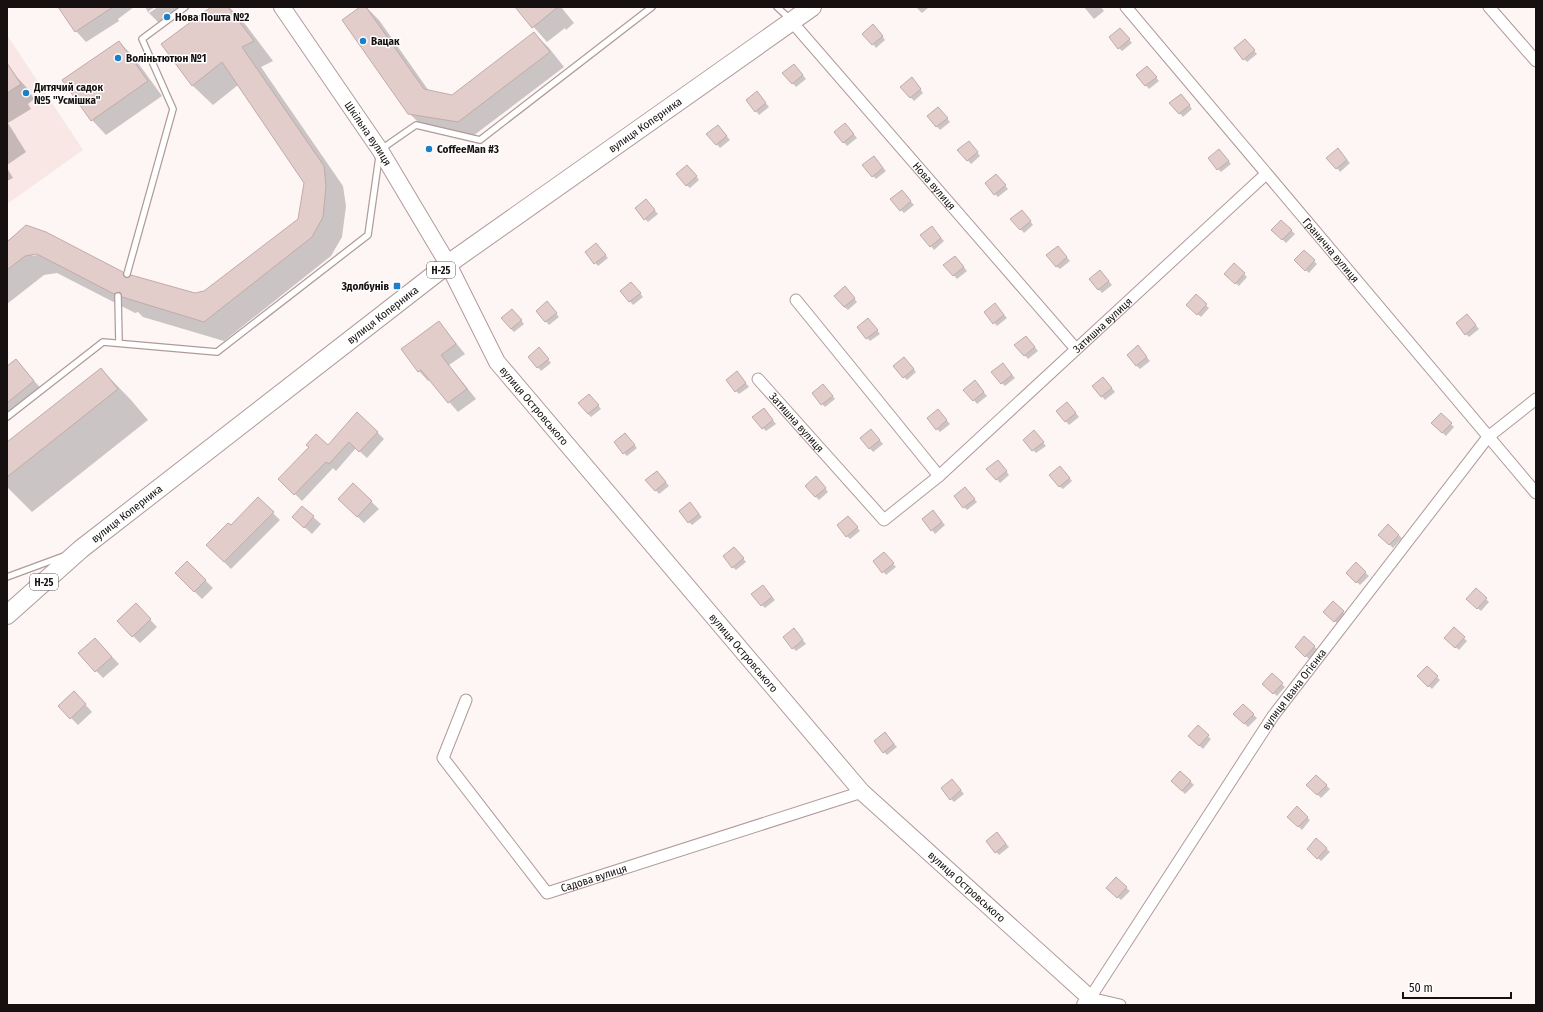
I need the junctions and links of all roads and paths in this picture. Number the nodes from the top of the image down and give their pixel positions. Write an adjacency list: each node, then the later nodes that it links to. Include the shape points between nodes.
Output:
1 (185, 7): 13 (lane, via 142,39 173,109)
2 (282, 7): 10 (street, Шкільна вулиця)
3 (652, 7): 10 (lane, via 480,140 416,125)
4 (777, 7): 8 (lane)
5 (812, 7): 8 (main road, вулиця Коперника / Н-25)
6 (1126, 7): 11 (street, Гранична вулиця)
7 (1490, 7): 9 (street)
8 (792, 22): 12 (main road, вулиця Коперника / Н-25); 17 (street, Нова вулиця)
9 (1536, 61)
10 (380, 150): 12 (street, Шкільна вулиця); 16 (lane, via 368,235 217,352)
11 (1266, 174): 17 (street, Затишна вулиця); 21 (street, Гранична вулиця)
12 (448, 264): 24 (main road, вулиця Коперника / Н-25); 28 (street, вулиця Островського, via 497,362)
13 (127, 274)
14 (118, 296): 16 (lane)
15 (796, 300): 22 (street)
16 (119, 343): 20 (lane, via 104,342)
17 (1076, 349): 22 (street, Затишна вулиця)
18 (758, 379): 22 (street, Затишна вулиця, via 884,520)
19 (1536, 399): 21 (street, вулиця Івана Огієнка)
20 (7, 417)
21 (1488, 436): 23 (street, Гранична вулиця); 29 (street, вулиця Івана Огієнка, via 1273,716)
22 (939, 476)
23 (1536, 493)
24 (81, 549): 25 (lane); 26 (main road, вулиця Коперника / Н-25)
25 (7, 577)
26 (7, 615)
27 (466, 700): 28 (street, Садова вулиця, via 443,758 547,893)
28 (862, 792): 29 (street, вулиця Островського)
29 (1088, 1002): 30 (street)
30 (1120, 1005)

